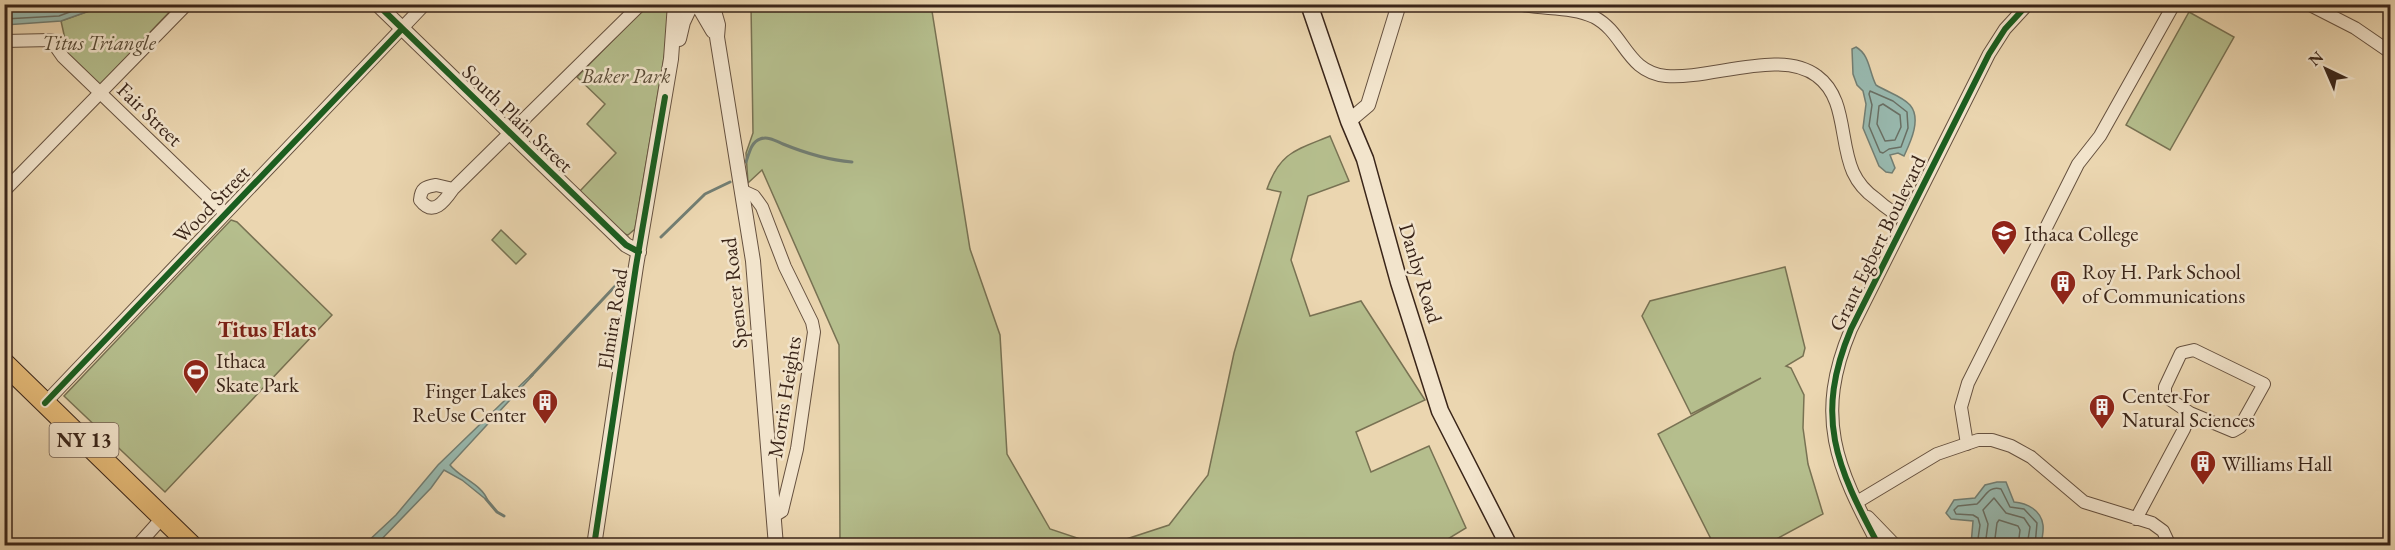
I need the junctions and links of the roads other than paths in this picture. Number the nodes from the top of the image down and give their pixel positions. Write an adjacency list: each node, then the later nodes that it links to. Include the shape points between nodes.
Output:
1 (187, 4): 17 (street)
2 (377, 4): 13 (street, South Plain Street)
3 (425, 4): 13 (street, Wood Street)
4 (641, 4): 19 (street)
5 (675, 4): 16 (street, Elmira Road)
6 (1309, 4): 18 (main road, Danby Road)
7 (1400, 4): 18 (street, via 1368,105)
8 (1518, 4): 24 (street, via 1594,17 1636,64 1662,75 1779,64 1810,70 1833,95 1857,180 1885,207)
9 (2028, 4): 24 (street, Grant Egbert Boulevard, via 1989,54)
10 (2174, 4): 29 (street, via 2100,136 2078,164 1968,382 1960,407)
11 (2308, 4): 15 (street)
12 (697, 5): 16 (street, Elmira Road, via 683,22); 22 (street, Spencer Road, via 718,25)
13 (402, 29): 19 (street, South Plain Street); 23 (street, Wood Street)
14 (4, 41): 17 (street, Fair Street, via 51,40)
15 (2391, 52)
16 (671, 59): 25 (street, Elmira Road)
17 (100, 93): 21 (street); 23 (street, Fair Street)
18 (1349, 121): 38 (main road, Danby Road, via 1365,159 1440,411)
19 (509, 134): 20 (street); 25 (street, South Plain Street, via 626,245)
20 (453, 189)
21 (4, 191)
22 (743, 191): 31 (street, Spencer Road, via 753,261); 31 (street, Morris Heights, via 754,196 762,207 814,332 786,500 782,512)
23 (225, 213): 27 (street, Wood Street)
24 (1906, 219): 30 (street, Grant Egbert Boulevard, via 1851,329 1833,388 1833,436 1842,471)
25 (639, 252): 36 (street, Elmira Road)
26 (4, 363): 27 (highway, NY 13)
27 (45, 403): 32 (highway, NY 13)
28 (2190, 413): 28 (street, via 2165,396 2164,387 2181,353 2194,350 2264,384 2240,427 2233,431); 33 (street)
29 (1967, 444): 30 (street, via 1937,454); 33 (street, via 1992,440 2011,446 2031,457 2084,502)
30 (1857, 502): 39 (street, Grant Egbert Boulevard); 40 (street, Grant Egbert Boulevard)
31 (774, 516): 37 (street, Spencer Road)
32 (163, 518): 34 (street); 35 (highway, NY 13)
33 (2136, 519): 41 (street, via 2163,531)
34 (137, 546)
35 (192, 546)
36 (594, 546)
37 (776, 546)
38 (1509, 546)
39 (1879, 546)
40 (1896, 546)
41 (2170, 546)

